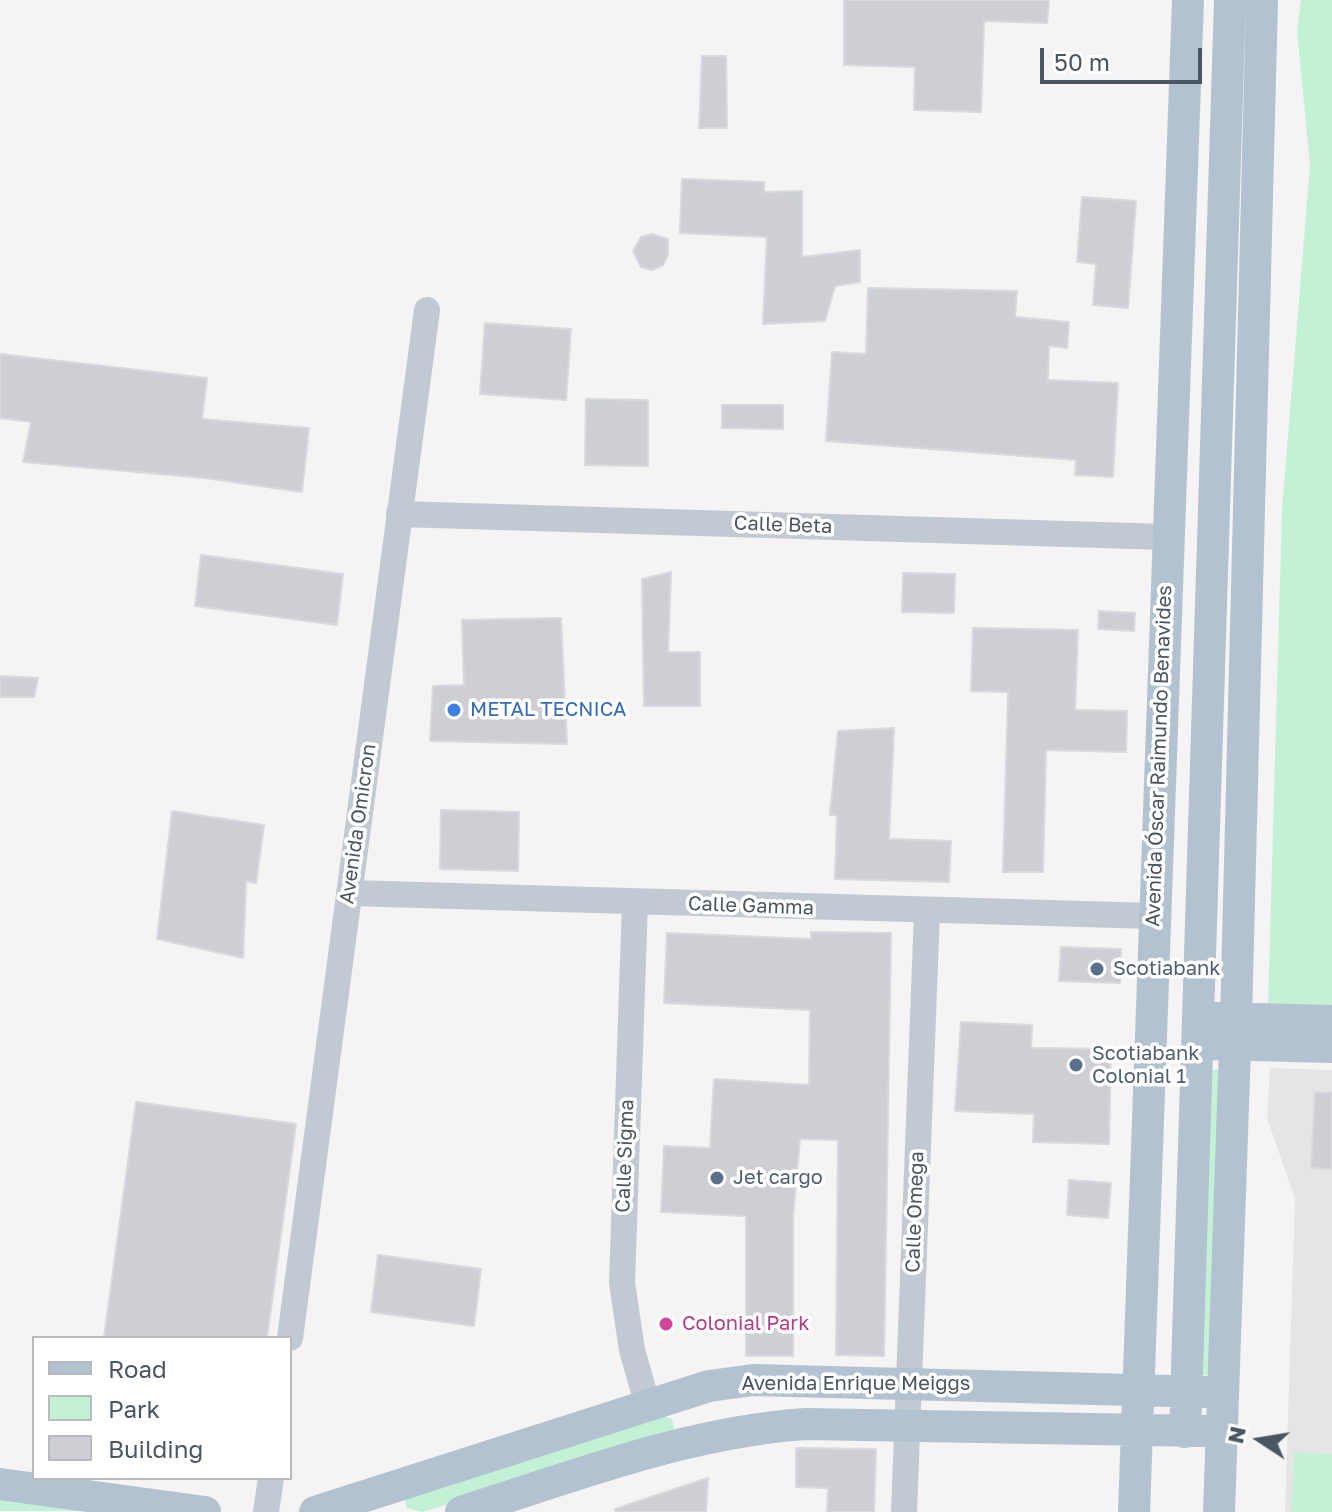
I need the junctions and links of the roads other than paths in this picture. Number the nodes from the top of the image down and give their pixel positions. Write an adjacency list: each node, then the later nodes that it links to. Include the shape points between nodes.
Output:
1 (1188, 0): 4 (main road, Avenida Óscar Raimundo Benavides)
2 (1230, 0): 5 (main road)
3 (1262, 0): 15 (main road)
4 (1181, 169): 5 (main road); 8 (main road, Avenida Óscar Raimundo Benavides)
5 (1224, 170): 14 (main road)
6 (427, 310): 7 (street, Avenida Omicron)
7 (399, 514): 8 (street, Calle Beta); 9 (street, Avenida Omicron)
8 (1167, 537): 12 (main road, Avenida Óscar Raimundo Benavides)
9 (349, 893): 10 (street, Calle Gamma); 17 (street, Avenida Omicron)
10 (635, 902): 11 (street, Calle Gamma); 22 (street, Calle Sigma, via 622,1283 632,1350)
11 (927, 912): 12 (street, Calle Gamma); 18 (street, Calle Omega)
12 (1153, 916): 19 (main road, Avenida Óscar Raimundo Benavides)
13 (1332, 1021): 15 (main road)
14 (1198, 1031): 15 (main road); 20 (main road)
15 (1236, 1031): 16 (main road); 21 (main road)
16 (1332, 1047)
17 (290, 1336)
18 (908, 1382): 19 (main road, Avenida Enrique Meiggs); 22 (main road, Avenida Enrique Meiggs, via 753,1380 709,1386); 23 (street, Calle Omega)
19 (1138, 1389): 20 (main road, Avenida Enrique Meiggs); 25 (main road, Avenida Óscar Raimundo Benavides)
20 (1186, 1391): 21 (main road, Avenida Enrique Meiggs); 26 (main road)
21 (1223, 1392): 24 (main road)
22 (648, 1406): 29 (main road, Avenida Enrique Meiggs)
23 (907, 1426): 25 (main road, Avenida Enrique Meiggs); 33 (main road, Avenida Enrique Meiggs, via 806,1424 713,1435); 34 (street, Calle Omega)
24 (1222, 1431): 26 (main road, Avenida Enrique Meiggs); 36 (main road)
25 (1137, 1432): 26 (main road, Avenida Enrique Meiggs); 35 (main road, Avenida Óscar Raimundo Benavides)
26 (1185, 1432)
27 (271, 1480): 31 (street)
28 (0, 1484): 30 (main road)
29 (392, 1501): 32 (main road, Avenida Enrique Meiggs)
30 (196, 1511)
31 (266, 1512)
32 (315, 1512)
33 (461, 1512)
34 (904, 1512)
35 (1134, 1512)
36 (1219, 1512)

